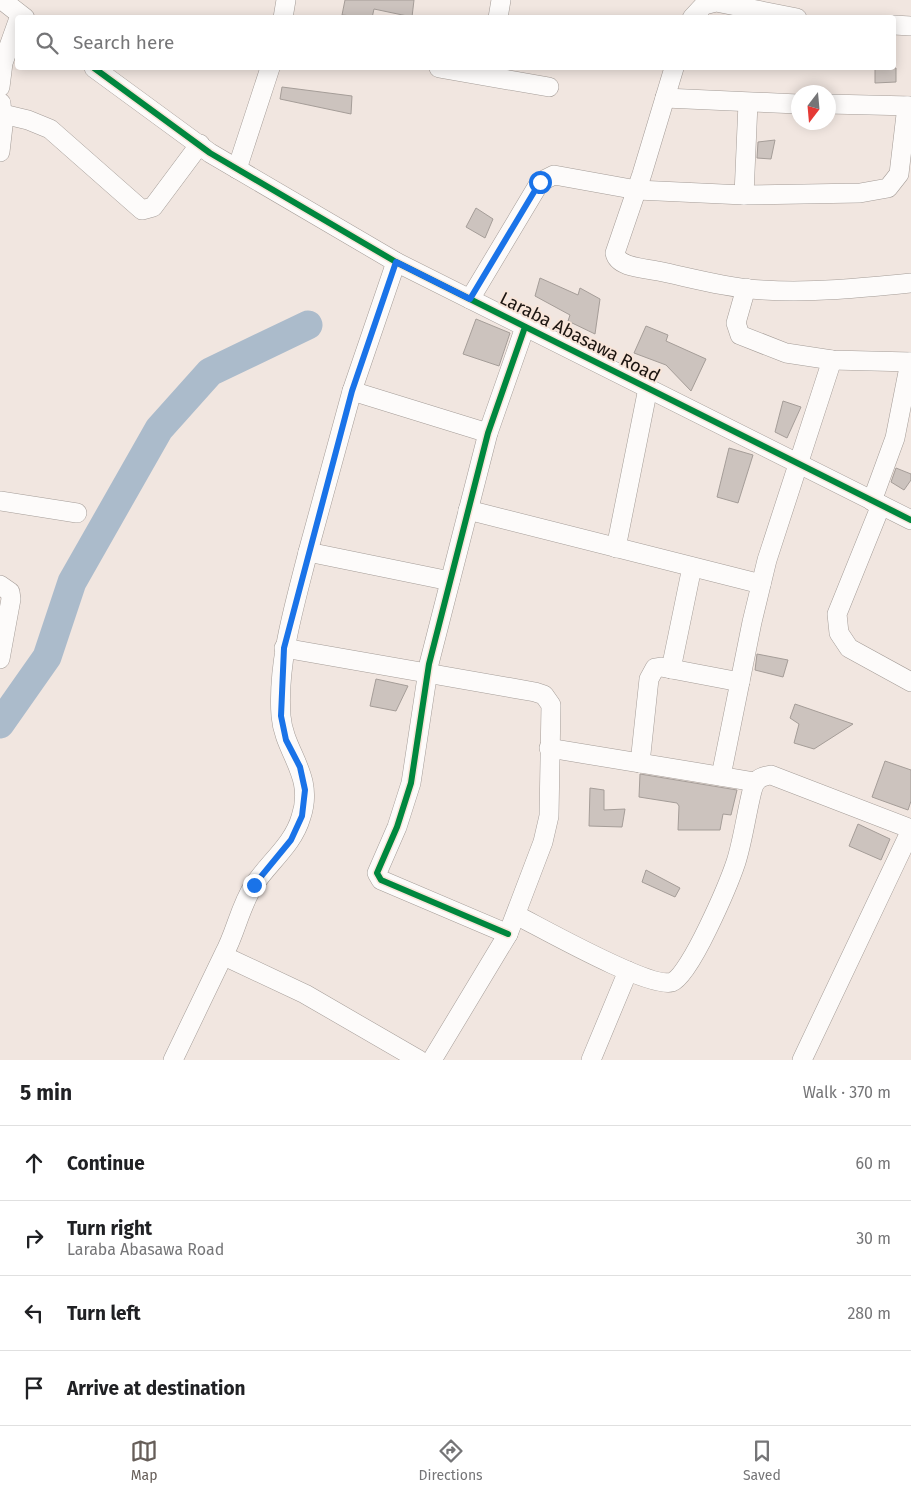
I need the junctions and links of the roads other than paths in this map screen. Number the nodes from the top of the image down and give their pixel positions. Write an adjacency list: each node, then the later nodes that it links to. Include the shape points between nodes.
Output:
1 (2, 0): 4 (street)
2 (286, 0): 5 (street)
3 (501, 0): 6 (street)
4 (18, 15)
5 (284, 15)
6 (498, 15)
7 (695, 15): 8 (street, via 704,5 716,2)
8 (782, 15)
9 (896, 26): 10 (street)
10 (911, 26)
11 (15, 33): 19 (street, via 3,63)
12 (97, 70): 24 (street, Laraba Abasawa Road)
13 (269, 70): 26 (street)
14 (464, 70): 16 (street)
15 (673, 70): 18 (street)
16 (488, 72): 17 (street)
17 (549, 87)
18 (665, 98): 20 (street); 27 (street)
19 (1, 101): 24 (street, via 28,120 50,129 142,210 153,207); 25 (street)
20 (748, 103): 21 (street); 28 (street)
21 (791, 104)
22 (836, 104): 23 (street)
23 (909, 106): 28 (street, via 899,174 888,188 860,193)
24 (200, 144): 26 (street, Laraba Abasawa Road)
25 (0, 152)
26 (237, 169): 29 (street, Laraba Abasawa Road)
27 (636, 190): 28 (street); 31 (street, via 616,258 621,262); 32 (street, via 554,175 547,177 540,182)
28 (744, 195)
29 (396, 262): 32 (street, Laraba Abasawa Road); 37 (street)
30 (911, 283): 31 (street, via 815,291)
31 (746, 288): 34 (street, via 736,323 740,335 786,353)
32 (470, 299): 33 (street, Laraba Abasawa Road)
33 (526, 327): 36 (street, Laraba Abasawa Road); 38 (street)
34 (832, 360): 35 (street); 39 (street)
35 (910, 362): 41 (street, via 896,438)
36 (648, 388): 39 (street, Laraba Abasawa Road); 45 (street)
37 (352, 391): 38 (street); 46 (street)
38 (488, 433): 42 (street)
39 (799, 464): 41 (street, Laraba Abasawa Road); 49 (street)
40 (0, 501): 43 (street)
41 (876, 503): 44 (street, Laraba Abasawa Road); 56 (street, via 837,614 839,633 849,648)
42 (468, 510): 45 (street); 48 (street)
43 (77, 513)
44 (911, 520)
45 (616, 548): 47 (street)
46 (308, 552): 48 (street); 51 (street)
47 (692, 567): 49 (street); 53 (street)
48 (450, 581): 54 (street)
49 (761, 584): 55 (street)
50 (0, 585): 52 (street, via 10,592 11,599)
51 (284, 648): 54 (street); 64 (street, via 281,716 286,740 300,767 305,790 302,816 291,840 254,885)
52 (0, 659)
53 (671, 669): 55 (street); 58 (street, via 655,668 649,679)
54 (428, 674): 57 (street, via 544,696 552,705); 63 (street, via 411,783 377,876)
55 (740, 682): 59 (street)
56 (911, 682)
57 (549, 748): 58 (street); 62 (street, via 549,816)
58 (640, 763): 59 (street)
59 (721, 776): 60 (street)
60 (754, 782): 61 (street, via 771,775); 65 (street, via 736,862 700,945 680,978 661,982)
61 (911, 829): 70 (street)
62 (516, 915): 63 (street); 65 (street)
63 (508, 934): 68 (street)
64 (224, 956): 66 (street); 67 (street, via 305,994)
65 (628, 971): 69 (street)
66 (174, 1060)
67 (419, 1060)
68 (432, 1060)
69 (591, 1060)
70 (802, 1060)

